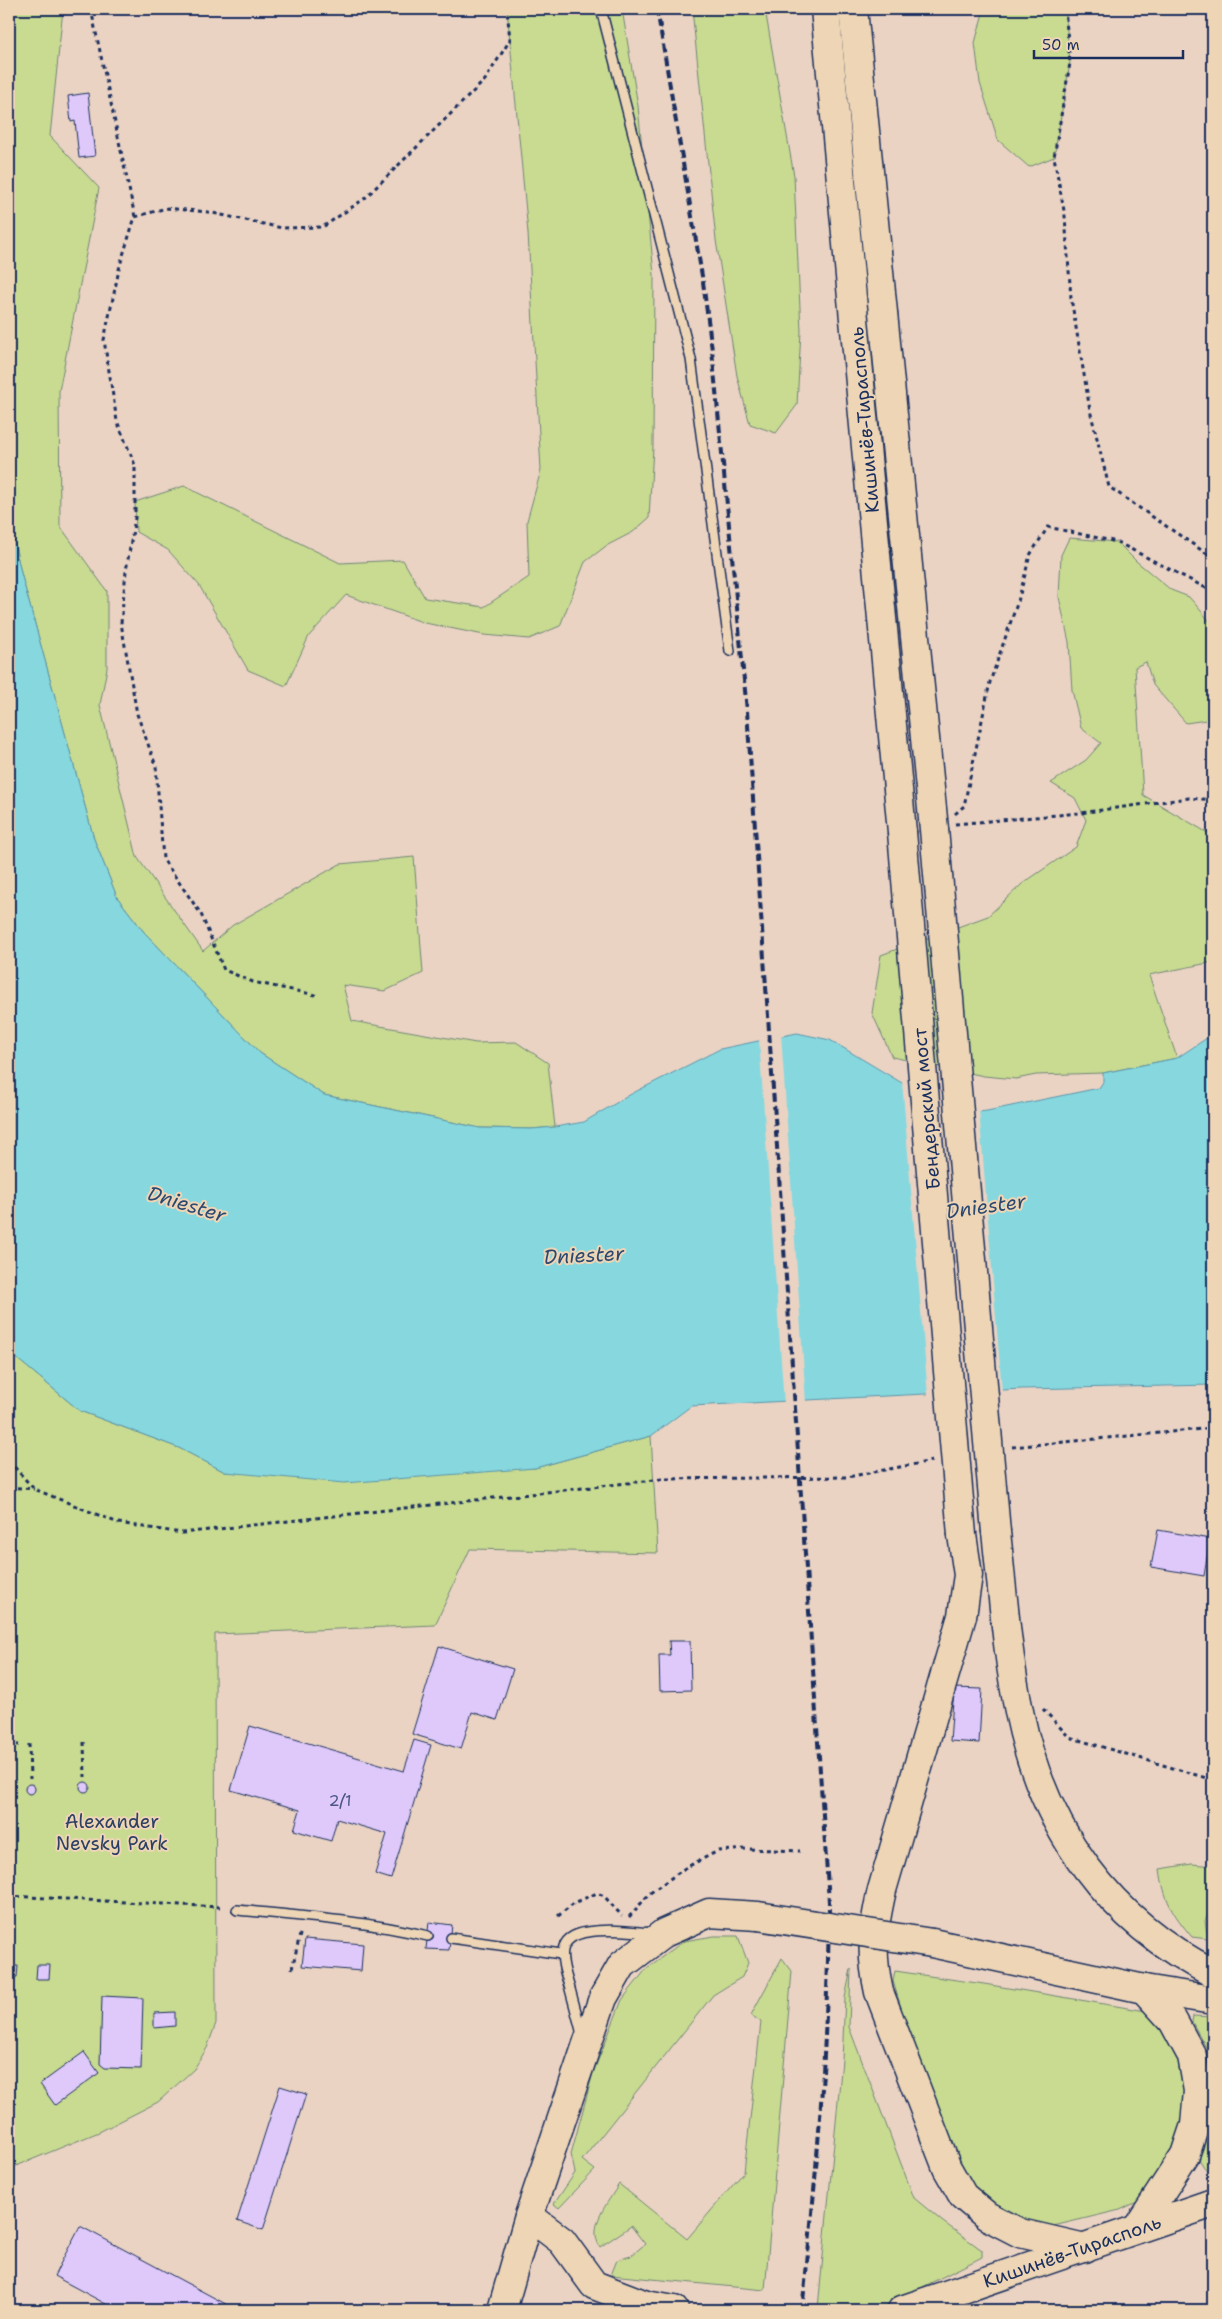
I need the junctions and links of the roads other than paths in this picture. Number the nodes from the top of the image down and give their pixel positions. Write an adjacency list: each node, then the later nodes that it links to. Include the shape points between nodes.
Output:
1 (601, 9): 4 (lane, via 690,359)
2 (825, 9): 6 (main road, Кишинёв-Тирасполь)
3 (853, 9): 5 (main road, Кишинёв-Тирасполь)
4 (730, 651)
5 (939, 827): 12 (main road, Бендерский мост, bridge, via 996,1532 1020,1718 1049,1805 1085,1867 1107,1894 1165,1946)
6 (902, 832): 19 (main road, Бендерский мост, bridge, via 968,1575 962,1616 882,1890 873,1928 873,1966 879,1992 947,2168 963,2196 981,2213 1012,2230)
7 (237, 1910): 9 (lane, via 304,1916)
8 (664, 1933): 11 (lane, via 589,1931 576,1934 566,1942); 13 (main road, bridge, via 709,1913 758,1916 932,1943); 15 (main road, via 622,1965 603,1998)
9 (428, 1936)
10 (451, 1938): 11 (lane)
11 (561, 1954): 15 (lane)
12 (1213, 1973)
13 (1144, 1989): 14 (main road); 18 (main road, via 1173,2021 1192,2056 1198,2090 1195,2125 1185,2155)
14 (1213, 2000)
15 (586, 2047): 17 (main road)
16 (1213, 2203): 18 (main road, Кишинёв-Тирасполь)
17 (529, 2216): 20 (main road, via 562,2241 594,2285); 21 (main road)
18 (1138, 2227): 19 (main road, Кишинёв-Тирасполь)
19 (1085, 2248): 23 (main road, Кишинёв-Тирасполь)
20 (634, 2308): 22 (main road)
21 (502, 2310)
22 (674, 2310)
23 (902, 2310)

